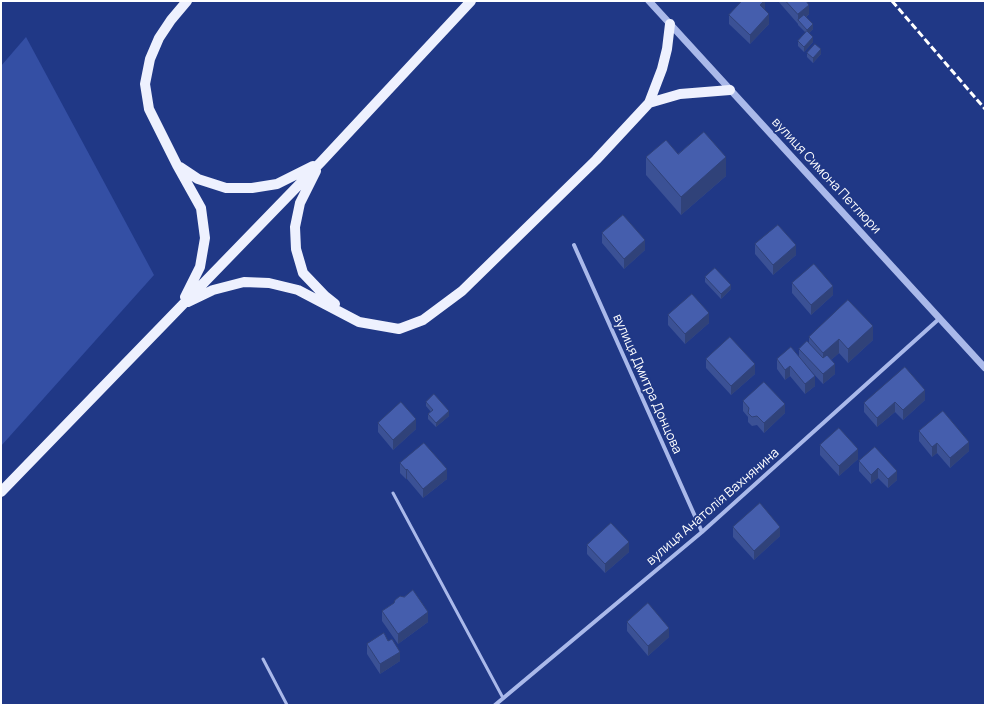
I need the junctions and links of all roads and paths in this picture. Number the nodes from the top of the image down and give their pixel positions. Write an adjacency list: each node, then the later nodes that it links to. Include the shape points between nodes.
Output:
1 (187, 1): 8 (main road, via 159,38 150,59 145,84 149,109)
2 (471, 1): 7 (main road)
3 (649, 1): 4 (street, вулиця Симона Петлюри)
4 (670, 24): 5 (street, вулиця Симона Петлюри); 6 (main road, via 665,56)
5 (730, 90): 6 (main road, via 680,94); 11 (street, вулиця Симона Петлюри)
6 (650, 103): 12 (main road, via 596,160 462,291 423,320 399,329)
7 (321, 162): 8 (main road, via 277,184 252,188 226,188 198,179); 10 (main road); 12 (main road, via 300,203 294,227 296,249 303,273 325,296)
8 (177, 165): 10 (main road, via 201,208 205,238 200,266)
9 (574, 245): 16 (street, вулиця Дмитра Донцова)
10 (181, 306): 12 (main road, via 214,290 244,282 269,283 298,290); 14 (main road)
11 (940, 318): 13 (street, вулиця Симона Петлюри); 16 (street, вулиця Анатолія Вахнянина)
12 (359, 322)
13 (985, 368)
14 (1, 492)
15 (393, 493): 18 (lane)
16 (702, 532): 18 (street, вулиця Анатолія Вахнянина)
17 (263, 659): 19 (lane)
18 (503, 698): 20 (street, вулиця Анатолія Вахнянина)
19 (287, 705)
20 (495, 705)

